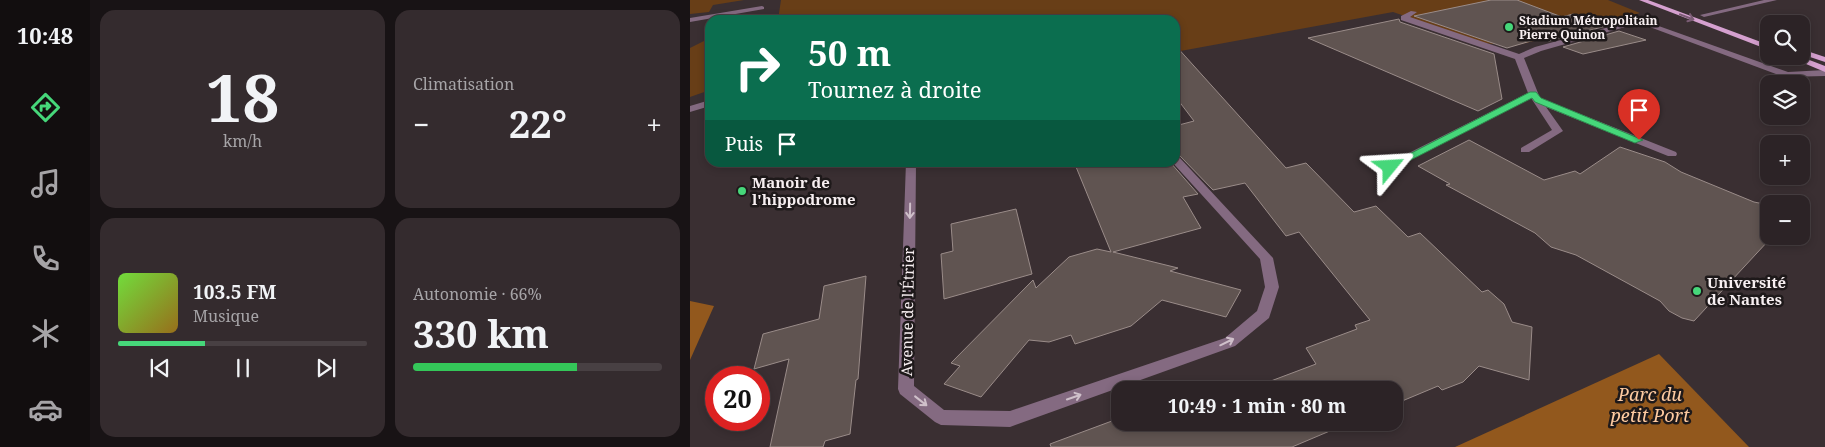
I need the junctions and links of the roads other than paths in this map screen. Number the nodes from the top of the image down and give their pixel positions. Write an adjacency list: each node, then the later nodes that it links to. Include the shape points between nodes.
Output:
1 (1642, 0): 11 (main road, one-way to 11)
2 (1664, 0): 7 (main road)
3 (1774, 0): 7 (street)
4 (763, 4): 6 (street)
5 (1412, 12): 13 (street, via 1404,18)
6 (713, 15)
7 (1704, 15): 10 (main road)
8 (705, 17): 9 (street)
9 (690, 20)
10 (1760, 36)
11 (1760, 45)
12 (1810, 54): 14 (main road)
13 (1519, 57): 16 (street, via 1639,21 1787,75); 17 (street)
14 (1825, 60)
15 (1810, 64): 16 (main road)
16 (1825, 71)
17 (1536, 97): 20 (street, via 1558,131); 21 (street); 24 (street)
18 (705, 104): 19 (street)
19 (690, 109)
20 (1525, 150)
21 (1672, 154)
22 (1180, 164): 23 (street, Avenue de l'Étrier, one-way to 22, via 906,389 941,417 1010,420 1230,342 1264,314 1272,287 1266,258)
23 (911, 167)
24 (1390, 167)

